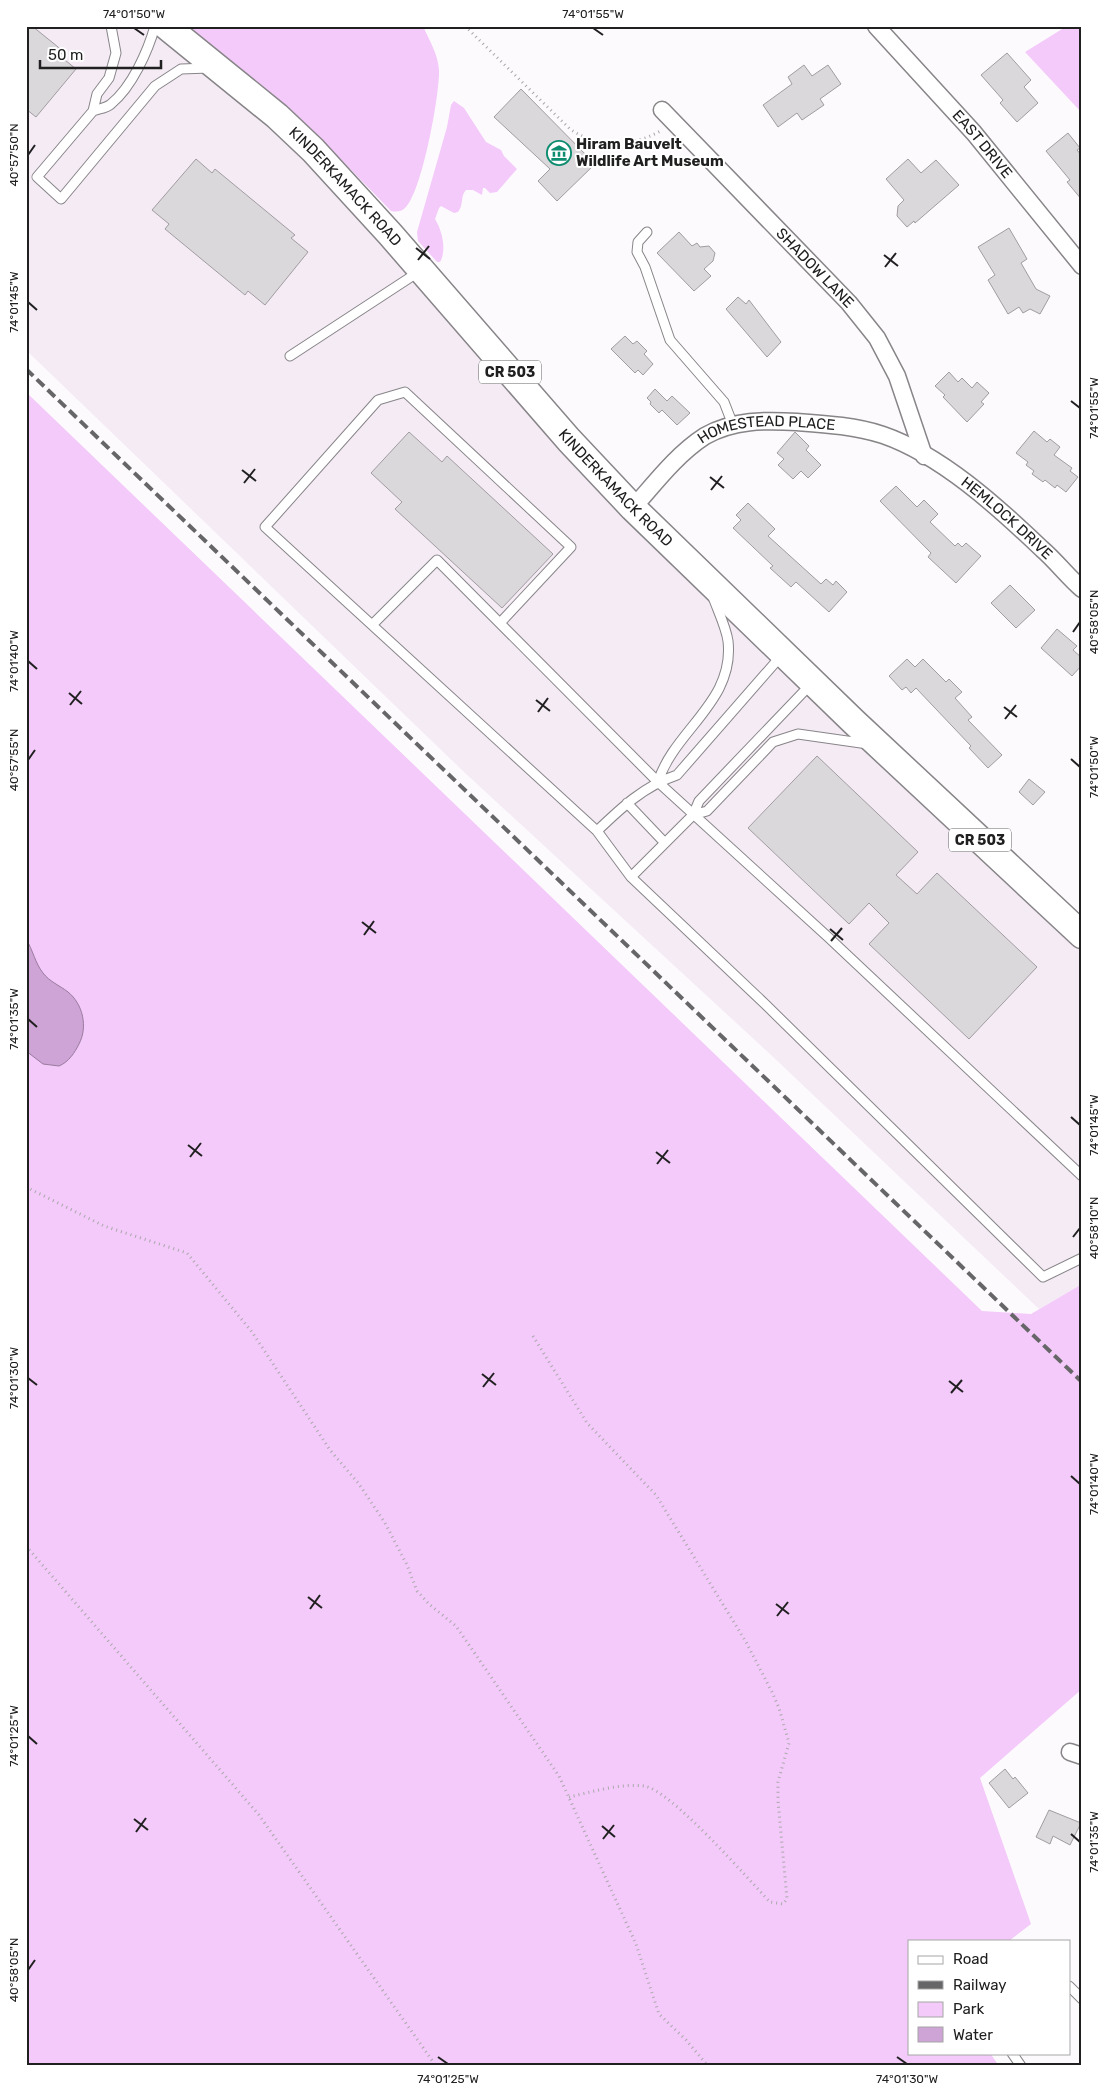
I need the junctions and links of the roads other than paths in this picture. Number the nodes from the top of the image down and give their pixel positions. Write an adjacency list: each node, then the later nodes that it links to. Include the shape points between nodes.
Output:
1 (111, 26): 6 (lane, via 116,53 109,78 97,94)
2 (155, 26): 6 (lane, via 149,49 130,81 110,105)
3 (166, 26): 5 (main road, KINDERKAMACK ROAD / CR 503)
4 (876, 26): 9 (street, EAST DRIVE, via 974,134)
5 (216, 68): 6 (lane, via 181,69 155,86 61,199 38,177); 10 (main road, KINDERKAMACK ROAD / CR 503, via 277,116 312,150)
6 (93, 111)
7 (667, 116): 13 (street, SHADOW LANE, via 848,303 877,338 897,376)
8 (647, 232): 12 (lane, via 638,242 637,252 670,340 724,402)
9 (1082, 266)
10 (421, 270): 11 (lane); 14 (main road, KINDERKAMACK ROAD / CR 503, via 569,440)
11 (290, 356)
12 (733, 425): 13 (street, HOMESTEAD PLACE, via 771,420 820,423 883,436); 14 (street, HOMESTEAD PLACE, via 707,435 688,448)
13 (924, 456): 16 (street, HEMLOCK DRIVE, via 956,476 1007,516)
14 (633, 508): 15 (main road, KINDERKAMACK ROAD / CR 503)
15 (708, 582): 19 (main road, KINDERKAMACK ROAD / CR 503); 22 (lane, via 728,640 727,673 715,697 663,764)
16 (1082, 589)
17 (500, 623): 18 (lane, via 437,560); 18 (lane, via 571,547 405,392 378,400 265,527); 22 (lane)
18 (372, 625): 25 (lane)
19 (782, 654): 20 (main road, KINDERKAMACK ROAD / CR 503); 22 (lane, via 682,769)
20 (812, 682): 21 (main road, KINDERKAMACK ROAD / CR 503); 24 (lane, via 699,801)
21 (879, 745): 24 (lane, via 798,734 773,742 708,811); 28 (main road, KINDERKAMACK ROAD / CR 503)
22 (658, 782): 23 (lane); 24 (lane)
23 (627, 803): 25 (lane); 26 (lane)
24 (693, 815): 26 (lane); 29 (lane)
25 (597, 832): 27 (lane)
26 (665, 843): 27 (lane)
27 (631, 877): 30 (lane, via 1043,1277)
28 (1082, 935)
29 (1082, 1176)
30 (1082, 1258)
31 (1070, 1987): 32 (lane)
32 (1082, 1999)
33 (1013, 2054): 34 (lane)
34 (1021, 2066)

